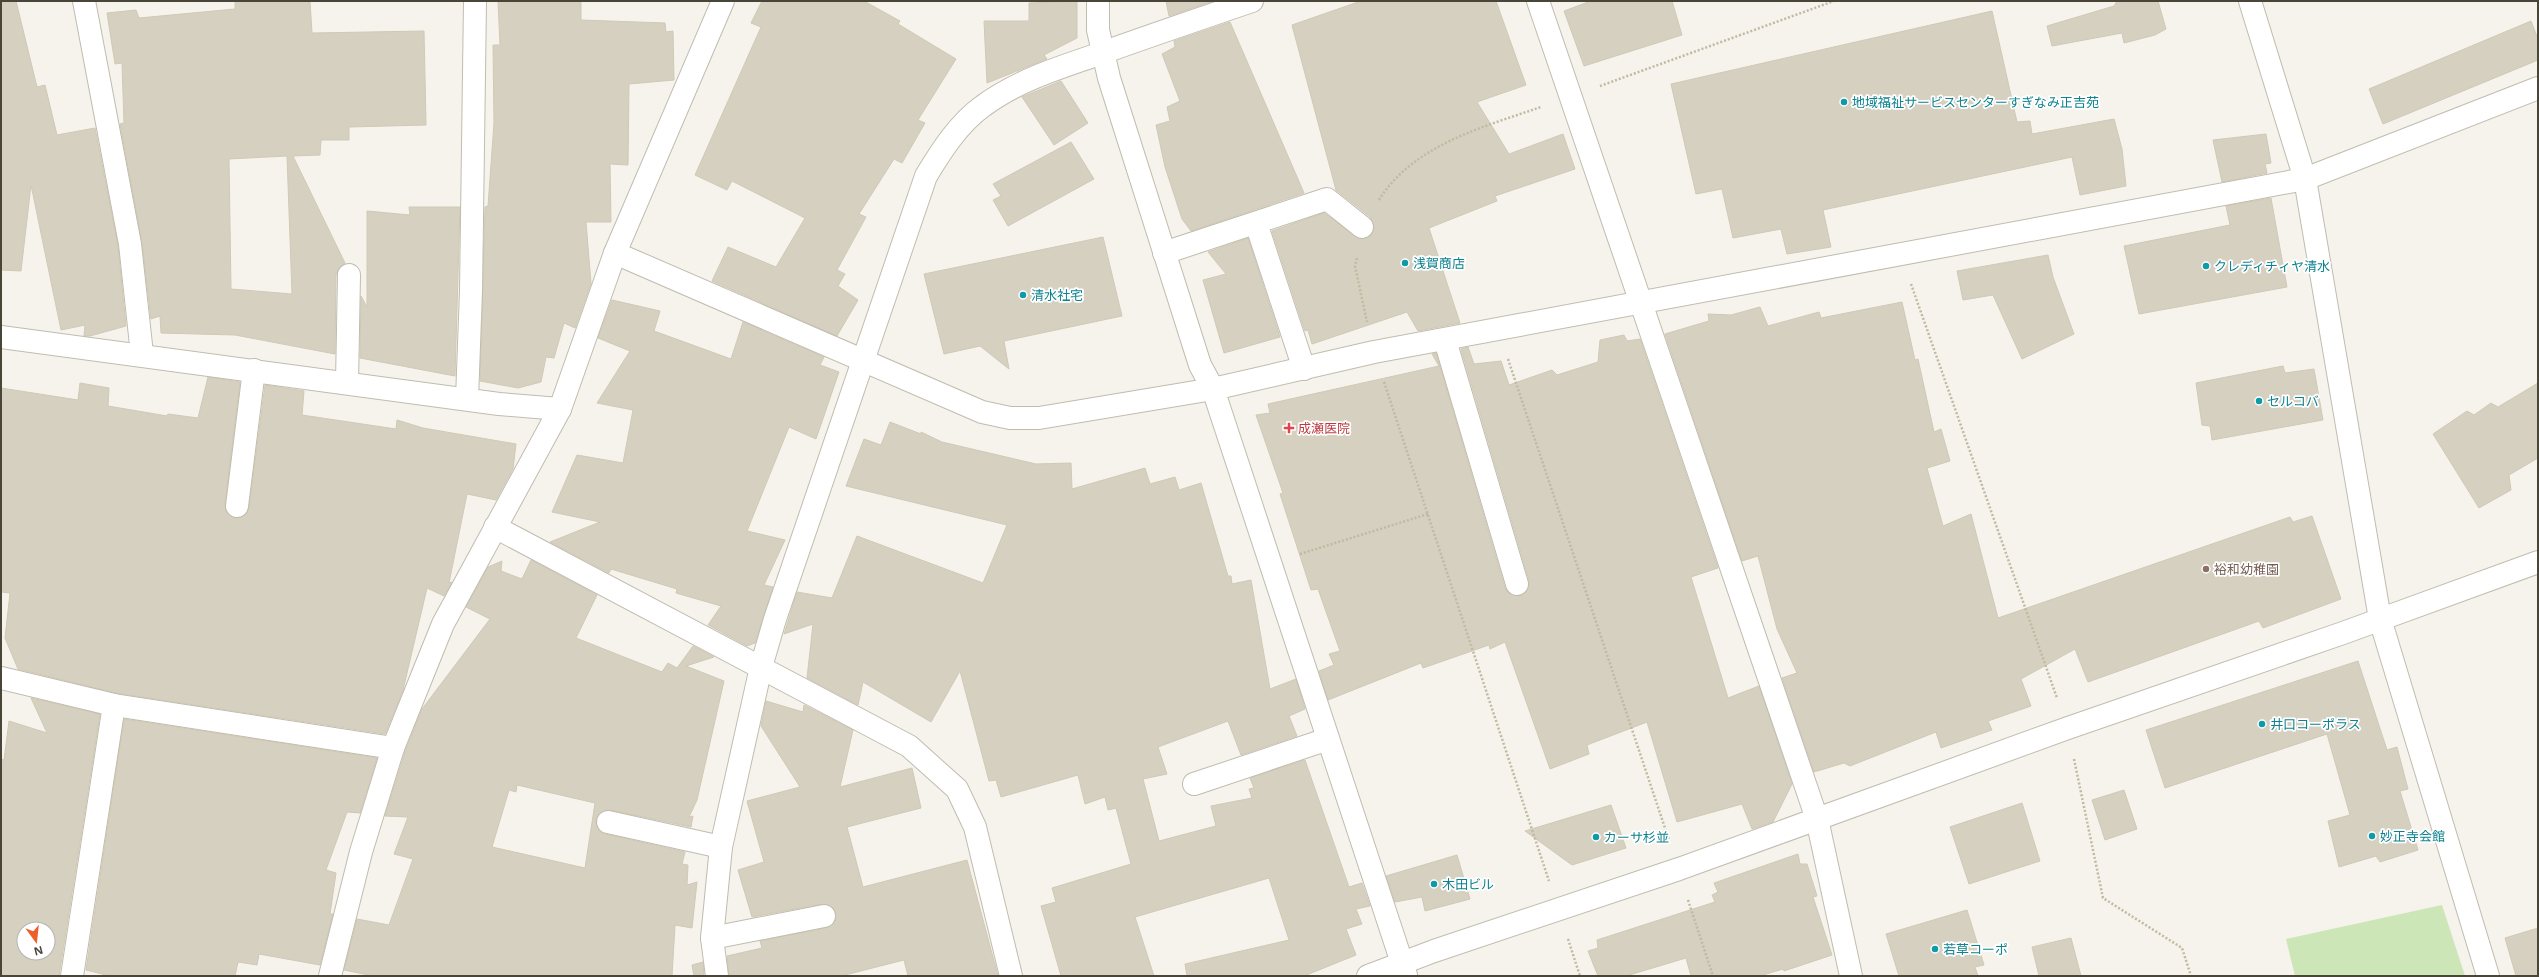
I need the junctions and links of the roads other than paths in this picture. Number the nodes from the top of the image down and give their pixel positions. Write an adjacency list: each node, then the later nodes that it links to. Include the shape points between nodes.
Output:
1 (84, 1): 19 (street, via 130,244)
2 (475, 1): 25 (street)
3 (723, 1): 13 (street)
4 (1098, 1): 8 (street, via 1098,30)
5 (1252, 1): 8 (street)
6 (1538, 1): 16 (street)
7 (2250, 1): 10 (street)
8 (1102, 53): 14 (street); 20 (street, via 1029,79 1005,91 982,106 950,139 926,176)
9 (2538, 88): 10 (street)
10 (2305, 179): 16 (street); 31 (street)
11 (1256, 223): 12 (street, via 1328,199); 14 (street); 21 (street)
12 (1362, 227)
13 (616, 253): 20 (street); 26 (street)
14 (1164, 253): 24 (street, via 1200,365)
15 (349, 275): 23 (street)
16 (1640, 303): 18 (street); 38 (street)
17 (1, 337): 19 (street)
18 (1445, 340): 21 (street, via 1374,352); 30 (street)
19 (142, 354): 22 (street)
20 (864, 362): 24 (street, via 982,412 1010,418 1039,418); 32 (street, via 775,619)
21 (1304, 369): 24 (street)
22 (254, 370): 23 (street); 27 (street)
23 (347, 383): 25 (street)
24 (1213, 389): 35 (street)
25 (467, 399): 26 (street)
26 (560, 409): 28 (street)
27 (237, 506)
28 (495, 527): 32 (street); 36 (street, via 443,624)
29 (2538, 562): 31 (street)
30 (1517, 584)
31 (2380, 619): 38 (street); 50 (street)
32 (761, 667): 40 (street); 47 (street, via 909,746 957,789 976,827)
33 (1, 678): 34 (street)
34 (114, 705): 36 (street); 44 (street)
35 (1328, 739): 37 (street); 43 (street)
36 (393, 748): 45 (street, via 361,852)
37 (1194, 784)
38 (1817, 819): 43 (street, via 1558,910); 49 (street)
39 (608, 822): 40 (street)
40 (721, 847): 42 (street)
41 (824, 916): 42 (street)
42 (712, 938): 46 (street)
43 (1405, 969): 48 (street)
44 (72, 976)
45 (330, 976)
46 (717, 976)
47 (1011, 976)
48 (1368, 976)
49 (1851, 976)
50 (2488, 976)

